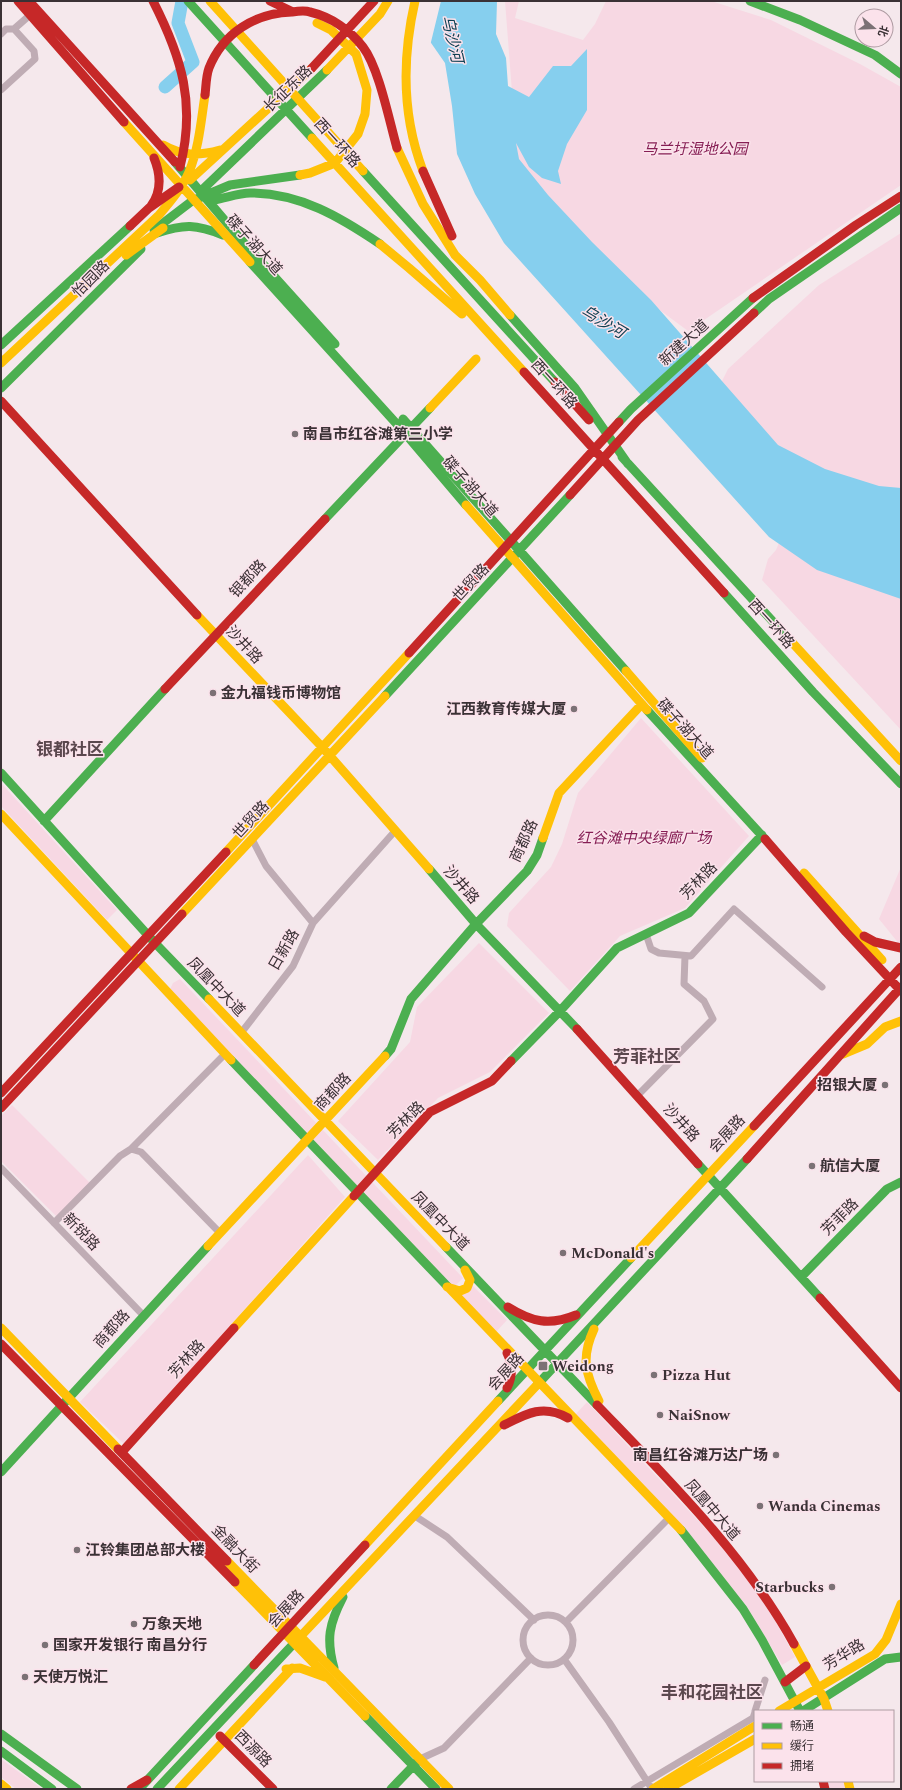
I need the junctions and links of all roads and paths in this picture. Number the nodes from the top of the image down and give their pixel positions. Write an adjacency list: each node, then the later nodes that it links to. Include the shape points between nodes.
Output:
1 (18, 1): 11 (main road, 碟子湖大道)
2 (29, 1): 16 (main road, 碟子湖大道)
3 (153, 1): 30 (main road, via 176,52 186,90 188,126 185,152 176,182 158,209)
4 (188, 1): 36 (main road, 西一环路)
5 (210, 1): 41 (main road, 西一环路)
6 (270, 1): 31 (main road, via 331,30 356,54 367,90 365,114 358,134 335,163 310,173 230,185 192,201)
7 (388, 1): 19 (main road, 长征东路, via 380,14 318,80)
8 (415, 1): 32 (main road, via 410,20 405,70 413,140 431,193 459,248)
9 (750, 1): 14 (main road, via 800,20 868,52)
10 (373, 3): 18 (main road, 长征东路, via 308,72)
11 (30, 15): 12 (street); 17 (main road, 碟子湖大道)
12 (14, 29): 13 (street); 15 (street, via 34,51 35,59)
13 (1, 34)
14 (901, 74)
15 (1, 90)
16 (150, 136): 18 (main road, via 175,152 192,157); 20 (main road, 碟子湖大道)
17 (151, 150): 21 (main road, 碟子湖大道); 25 (main road, via 158,166 160,182 159,194)
18 (223, 150): 20 (main road, 长征东路)
19 (233, 161): 22 (main road, 长征东路); 27 (main road, via 223,192 226,215)
20 (190, 180): 21 (main road, 怡园路); 22 (main road, 碟子湖大道)
21 (181, 186): 24 (main road, 碟子湖大道); 25 (main road, 怡园路)
22 (201, 191): 24 (main road, 怡园路); 27 (main road, 碟子湖大道)
23 (901, 196): 42 (main road, 新建大道, via 760,292 631,410)
24 (192, 198): 28 (main road, 怡园路); 29 (main road, 碟子湖大道)
25 (149, 208): 33 (main road, 怡园路)
26 (901, 208): 44 (main road, 新建大道, via 769,299 638,420)
27 (231, 228): 40 (main road, 碟子湖大道)
28 (157, 233): 29 (main road, via 194,224); 38 (main road, 怡园路)
29 (228, 238): 40 (main road, 碟子湖大道)
30 (127, 244): 32 (main road, via 176,195 189,172 198,142 209,69 232,34 254,19 272,14 309,11 345,28 363,47 374,69 397,149 423,204 455,255); 35 (main road)
31 (126, 255): 36 (main road, via 195,206 225,196 254,192 282,195 313,204 345,222 405,263); 37 (main road)
32 (480, 280): 41 (main road, via 575,388)
33 (1, 345)
34 (476, 359): 40 (main road, 银都路)
35 (1, 363)
36 (520, 367): 54 (main road, 西一环路, via 808,686)
37 (1, 375)
38 (1, 388)
39 (1, 401): 46 (main road, 沙井路)
40 (407, 430): 42 (main road, 碟子湖大道); 43 (main road, 碟子湖大道); 46 (main road, 银都路)
41 (628, 464): 48 (main road, 西一环路)
42 (512, 541): 43 (main road, 世贸路); 44 (main road, 碟子湖大道)
43 (505, 549): 45 (main road, 碟子湖大道); 49 (main road, 世贸路)
44 (520, 550): 45 (main road, 世贸路); 62 (main road, 碟子湖大道)
45 (514, 558): 47 (main road, 碟子湖大道); 51 (main road, 世贸路)
46 (215, 634): 49 (main road, 沙井路); 56 (main road, 银都路)
47 (642, 704): 58 (main road, 碟子湖大道); 61 (main road, 商都路, via 559,793 536,855 527,871)
48 (882, 741): 50 (main road); 52 (main road, 西一环路)
49 (323, 748): 51 (main road, 沙井路); 64 (main road, 世贸路)
50 (901, 755)
51 (329, 756): 57 (main road, 沙井路); 59 (main road, 世贸路)
52 (901, 761)
53 (1, 773): 56 (main road, 凤凰中大道)
54 (901, 784)
55 (1, 814): 67 (main road)
56 (44, 820): 64 (main road, 凤凰中大道)
57 (395, 831): 60 (street); 61 (main road, 沙井路)
58 (762, 835): 63 (main road, 芳林路, via 689,913); 70 (main road, 碟子湖大道, via 846,932)
59 (252, 840): 60 (street, 日新路, via 266,866); 65 (main road, 世贸路)
60 (313, 923): 74 (street, 日新路, via 293,966)
61 (476, 924): 72 (main road, 沙井路); 80 (main road, 商都路, via 411,999 391,1049)
62 (854, 928): 66 (main road, via 875,942); 70 (main road, 碟子湖大道)
63 (646, 934): 68 (street, via 652,949 659,953); 72 (main road, 芳林路, via 617,948)
64 (148, 935): 65 (main road, 凤凰中大道); 67 (main road, 世贸路)
65 (155, 943): 69 (main road, 世贸路); 74 (main road, 凤凰中大道)
66 (901, 948)
67 (131, 954): 69 (main road); 77 (main road, 世贸路)
68 (685, 956): 71 (street, via 690,956 734,909); 78 (street, via 684,984 704,1002 713,1018)
69 (138, 962): 75 (main road); 79 (main road, 世贸路)
70 (898, 981): 76 (main road, 会展路); 85 (main road, 会展路)
71 (822, 987)
72 (560, 1011): 78 (main road, 沙井路); 84 (main road, 芳林路, via 492,1081 430,1112)
73 (901, 1022): 76 (main road, via 885,1027 867,1044)
74 (241, 1033): 80 (main road, 凤凰中大道)
75 (225, 1054): 81 (main road); 82 (street)
76 (839, 1056): 87 (main road, 会展路)
77 (1, 1093)
78 (637, 1096): 85 (main road, 沙井路)
79 (1, 1108)
80 (325, 1121): 81 (main road, 商都路); 84 (main road, 凤凰中大道)
81 (307, 1141): 88 (main road); 90 (main road, 商都路)
82 (131, 1149): 89 (street, via 120,1156); 90 (street, via 141,1152)
83 (1, 1168): 89 (street, 新锐路)
84 (374, 1173): 88 (main road, 芳林路); 91 (main road, 凤凰中大道)
85 (709, 1174): 87 (main road, 沙井路); 95 (main road, 会展路)
86 (901, 1182): 92 (main road, 芳菲路, via 887,1189)
87 (721, 1188): 92 (main road, 沙井路); 96 (main road, 会展路)
88 (357, 1193): 93 (main road); 112 (main road, 芳林路)
89 (54, 1223): 97 (street, 新锐路)
90 (220, 1233): 97 (main road, 商都路)
91 (462, 1265): 93 (main road, via 469,1277 468,1286 460,1290); 94 (main road, 凤凰中大道)
92 (801, 1277): 105 (main road, 沙井路)
93 (446, 1286): 99 (main road)
94 (495, 1299): 95 (main road, via 534,1320 558,1322); 101 (main road, 凤凰中大道)
95 (580, 1313): 101 (main road, 会展路)
96 (604, 1313): 102 (main road, 会展路); 109 (main road, via 588,1341 584,1362 592,1390)
97 (143, 1315): 106 (main road, 商都路)
98 (1, 1328): 106 (main road, 金融大街)
99 (496, 1338): 103 (main road); 107 (main road, via 508,1355 513,1373 509,1386)
100 (1, 1344): 108 (main road, 金融大街)
101 (545, 1351): 102 (main road, 凤凰中大道); 103 (main road, 会展路)
102 (557, 1364): 104 (main road, 会展路); 109 (main road, 凤凰中大道)
103 (526, 1371): 104 (main road); 107 (main road, 会展路)
104 (539, 1384): 110 (main road, 会展路); 111 (main road)
105 (901, 1388)
106 (68, 1398): 108 (main road, 商都路); 112 (main road, 金融大街)
107 (496, 1403): 120 (main road, 会展路)
108 (61, 1406): 113 (main road, 商都路); 120 (main road, 金融大街)
109 (608, 1416): 125 (main road, 凤凰中大道, via 702,1518 758,1585)
110 (496, 1429): 111 (main road, via 533,1411 557,1412); 114 (main road, 会展路)
111 (601, 1448): 115 (main road)
112 (122, 1452): 120 (main road, 金融大街)
113 (1, 1472)
114 (414, 1516): 116 (main road, 会展路); 118 (street, via 447,1537)
115 (669, 1518): 119 (street); 130 (main road, via 690,1540 743,1609)
116 (351, 1583): 121 (main road, 会展路); 127 (main road, via 333,1615 329,1629 327,1640)
117 (901, 1604): 131 (main road, 芳华路, via 886,1640 875,1654)
118 (534, 1620): 119 (street, via 554,1616); 123 (street, via 525,1634 525,1647)
119 (566, 1622): 124 (street, via 573,1637 573,1645)
120 (287, 1628): 121 (main road, 金融大街); 147 (main road, 会展路)
121 (298, 1640): 127 (main road, 金融大街); 129 (main road, 会展路)
122 (901, 1657): 132 (main road, 芳华路, via 885,1659)
123 (531, 1658): 124 (street, via 551,1665); 146 (street, via 444,1748)
124 (564, 1659): 149 (street)
125 (806, 1666): 130 (main road); 131 (main road, 凤凰中大道)
126 (292, 1668): 127 (main road); 129 (main road); 143 (main road)
127 (333, 1675): 146 (main road, 金融大街)
128 (766, 1680): 134 (street)
129 (258, 1682): 141 (main road, 会展路)
130 (785, 1682): 133 (main road)
131 (818, 1687): 132 (main road, 凤凰中大道); 133 (main road, 芳华路)
132 (824, 1699): 137 (main road, 芳华路); 138 (main road, 凤凰中大道)
133 (795, 1702): 135 (main road, 芳华路); 136 (main road)
134 (755, 1710)
135 (781, 1710)
136 (799, 1710)
137 (805, 1710)
138 (828, 1710)
139 (754, 1714): 149 (street, via 753,1718)
140 (754, 1727): 149 (main road)
141 (214, 1729): 143 (main road, 西源路); 155 (main road, 会展路)
142 (1, 1734): 152 (main road)
143 (224, 1740): 156 (main road); 157 (main road, 西源路)
144 (754, 1740): 162 (main road)
145 (1, 1751): 151 (main road)
146 (416, 1762): 158 (main road); 159 (main road, 金融大街); 160 (main road, 金融大街)
147 (147, 1780): 153 (main road); 154 (main road, 会展路)
148 (1, 1784): 150 (main road)
149 (651, 1786): 161 (street)
150 (7, 1789)
151 (52, 1789)
152 (77, 1789)
153 (131, 1789)
154 (139, 1789)
155 (157, 1789)
156 (179, 1789)
157 (273, 1789)
158 (390, 1789)
159 (436, 1789)
160 (449, 1789)
161 (634, 1789)
162 (668, 1789)

